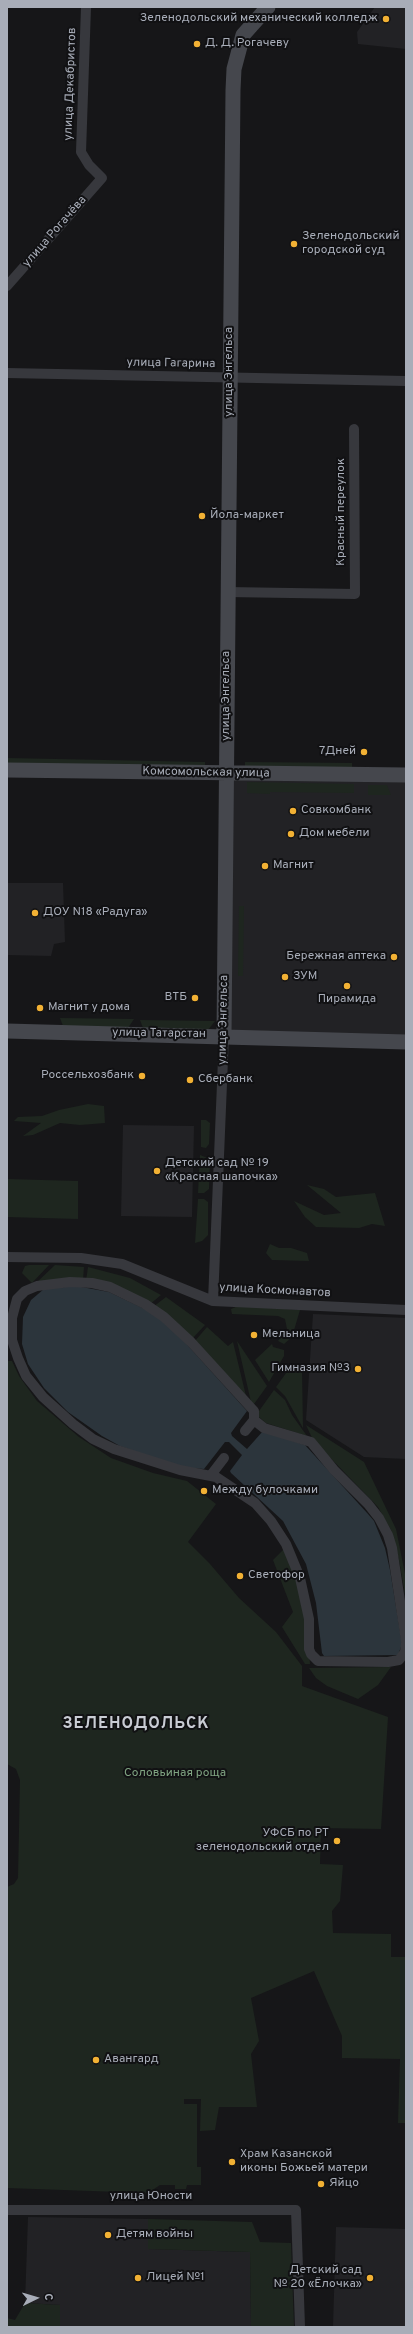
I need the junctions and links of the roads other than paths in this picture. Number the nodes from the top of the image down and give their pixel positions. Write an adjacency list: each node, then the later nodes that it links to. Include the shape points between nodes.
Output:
1 (86, 7): 3 (street, улица Декабристов, via 81,152)
2 (268, 7): 6 (street, улица Энгельса, via 243,35 234,69)
3 (102, 178): 4 (street, улица Рогачёва)
4 (7, 286)
5 (12, 373): 6 (street, улица Гагарина)
6 (230, 378): 7 (street, улица Гагарина); 9 (street, улица Энгельса)
7 (406, 381)
8 (354, 429): 9 (street, Красный переулок, via 355,594)
9 (227, 592): 11 (street, улица Энгельса)
10 (7, 770): 11 (street, Комсомольская улица)
11 (228, 774): 12 (street, Комсомольская улица); 14 (street, улица Энгельса)
12 (406, 775)
13 (7, 1031): 14 (street, улица Татарстан)
14 (224, 1036): 15 (street, улица Татарстан); 17 (street, улица Энгельса)
15 (406, 1042)
16 (7, 1257): 17 (street, улица Космонавтов, via 92,1259 122,1264)
17 (213, 1301): 18 (street, улица Космонавтов)
18 (406, 1310)
19 (254, 1420): 20 (street); 22 (street, via 254,1411 191,1342 164,1317 145,1304 110,1287 70,1282 37,1286 25,1291 17,1299 12,1318 12,1340 26,1376 43,1397 93,1439 114,1449 180,1470); 23 (street, via 264,1428 311,1442 379,1518 392,1548)
20 (245, 1432)
21 (224, 1458): 22 (street)
22 (210, 1475): 23 (street, via 254,1503 272,1521 286,1544 300,1578 308,1619 311,1654 318,1661 400,1660 405,1652)
23 (406, 1642)
24 (7, 2210): 25 (street, улица Юности, via 296,2210)
25 (300, 2327)

